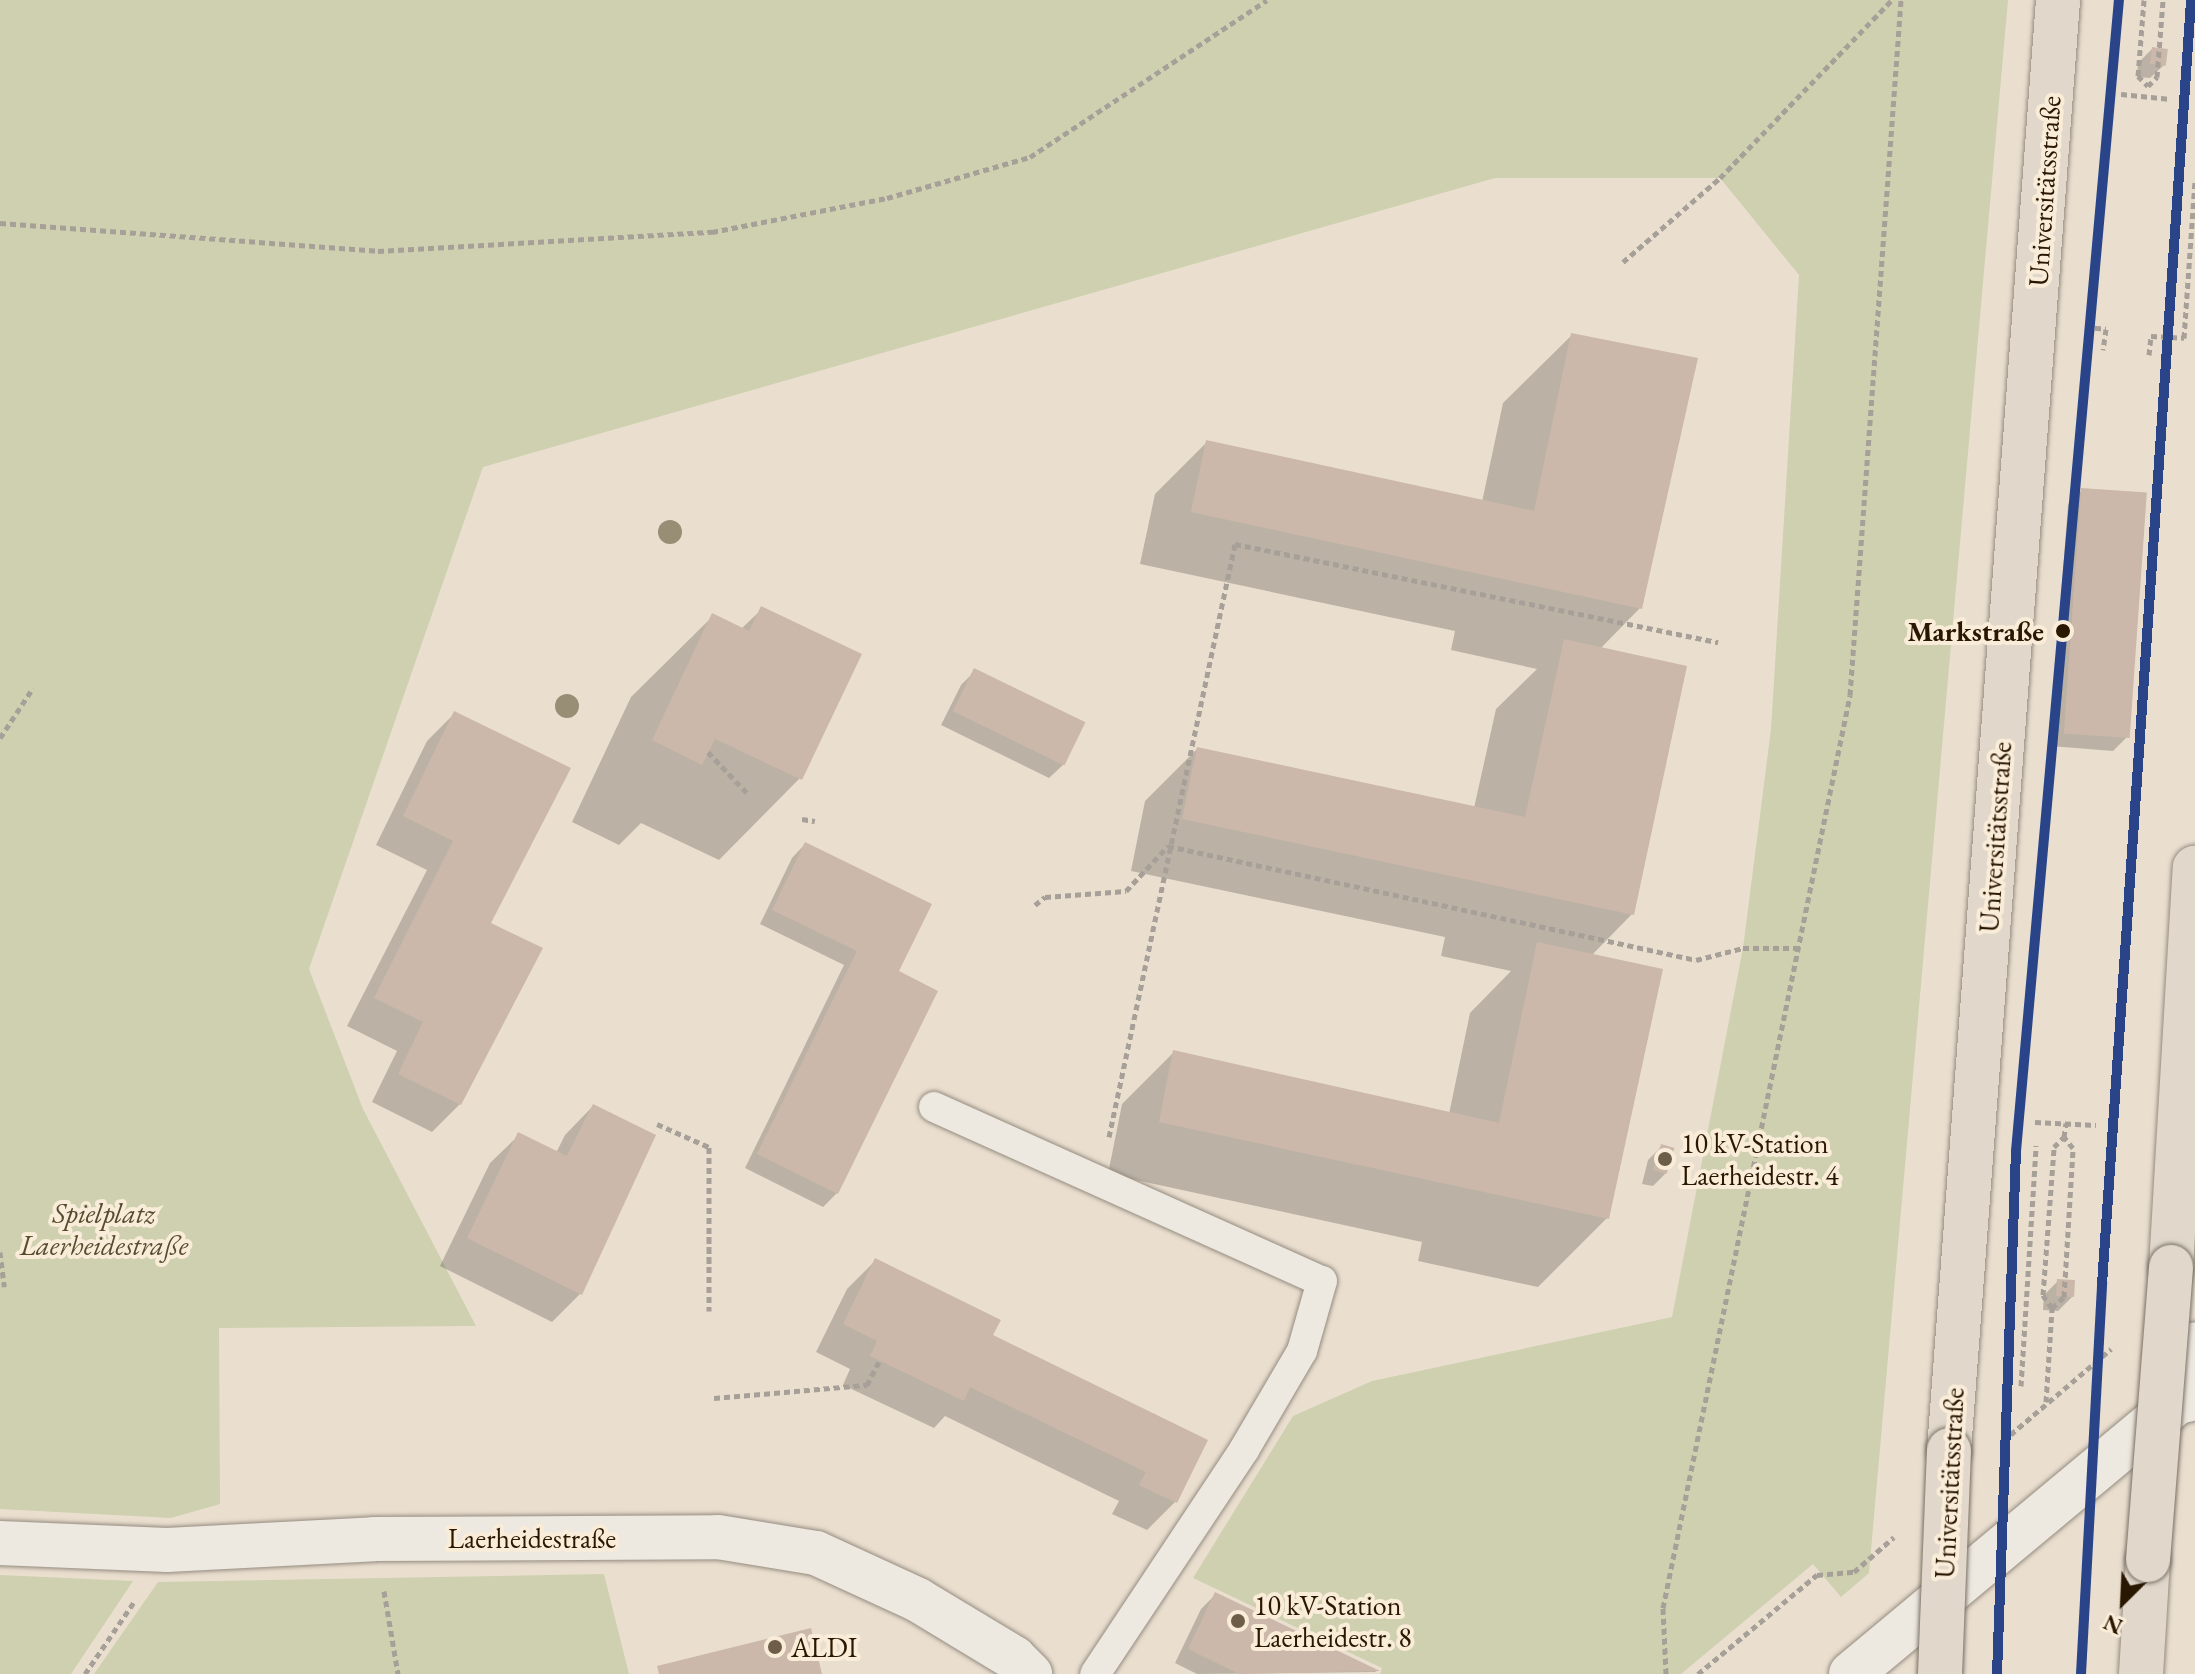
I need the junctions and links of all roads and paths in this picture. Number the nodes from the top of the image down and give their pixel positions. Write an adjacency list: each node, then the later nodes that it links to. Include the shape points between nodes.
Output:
1 (1267, 0): 12 (path, via 1030,157 887,198 712,232 378,251)
2 (1892, 0): 13 (path, via 1720,178)
3 (1901, 0): 27 (path, via 1850,695)
4 (2058, 0): 58 (highway, Universitätsstraße, bridge, via 1949,1450)
5 (2144, 0): 7 (path, via 2138,76)
6 (2163, 0): 7 (path, via 2157,77)
7 (2148, 86): 9 (path)
8 (2121, 94): 9 (path)
9 (2147, 96): 10 (path)
10 (2171, 99)
11 (2195, 179): 16 (path, via 2184,338 2151,336)
12 (0, 223)
13 (1623, 262)
14 (2106, 329): 15 (path)
15 (2103, 350)
16 (2149, 355)
17 (1718, 642): 24 (path, via 1235,544)
18 (33, 688): 19 (path)
19 (0, 738)
20 (708, 752): 21 (path)
21 (748, 794)
22 (802, 819): 23 (path)
23 (815, 821)
24 (1168, 846): 26 (path, via 1126,891 1045,897); 27 (path, via 1696,960 1743,948); 35 (path)
25 (2195, 868): 50 (highway, bridge, via 2148,1560)
26 (1035, 905)
27 (1800, 948): 55 (path, via 1663,1608)
28 (934, 1107): 35 (lane)
29 (2035, 1122): 30 (path)
30 (2066, 1123): 32 (path); 33 (path)
31 (657, 1124): 39 (path, via 709,1147)
32 (2096, 1125)
33 (2064, 1137): 38 (path, via 2054,1147 2044,1280 2043,1295); 38 (path, via 2073,1148 2064,1297)
34 (2036, 1145): 42 (path)
35 (1100, 1182): 54 (lane, via 1322,1281 1295,1363 1244,1450)
36 (0, 1252): 37 (path)
37 (4, 1287)
38 (2052, 1308): 45 (path, via 2046,1403)
39 (709, 1311)
40 (2195, 1344): 44 (street)
41 (879, 1361): 43 (path, via 867,1385)
42 (2021, 1386)
43 (714, 1398)
44 (2187, 1400): 57 (street)
45 (1998, 1446)
46 (1902, 1530): 56 (path, via 1854,1572 1817,1575)
47 (374, 1539): 49 (street, Laerheidestraße); 52 (path); 53 (street, Laerheidestraße, via 718,1537 816,1553 918,1600 1014,1658)
48 (0, 1543): 49 (street, Laerheidestraße)
49 (167, 1550): 51 (path)
50 (2148, 1663)
51 (85, 1674)
52 (398, 1674)
53 (1030, 1674)
54 (1095, 1674)
55 (1666, 1674)
56 (1698, 1674)
57 (1851, 1674)
58 (1940, 1674)

